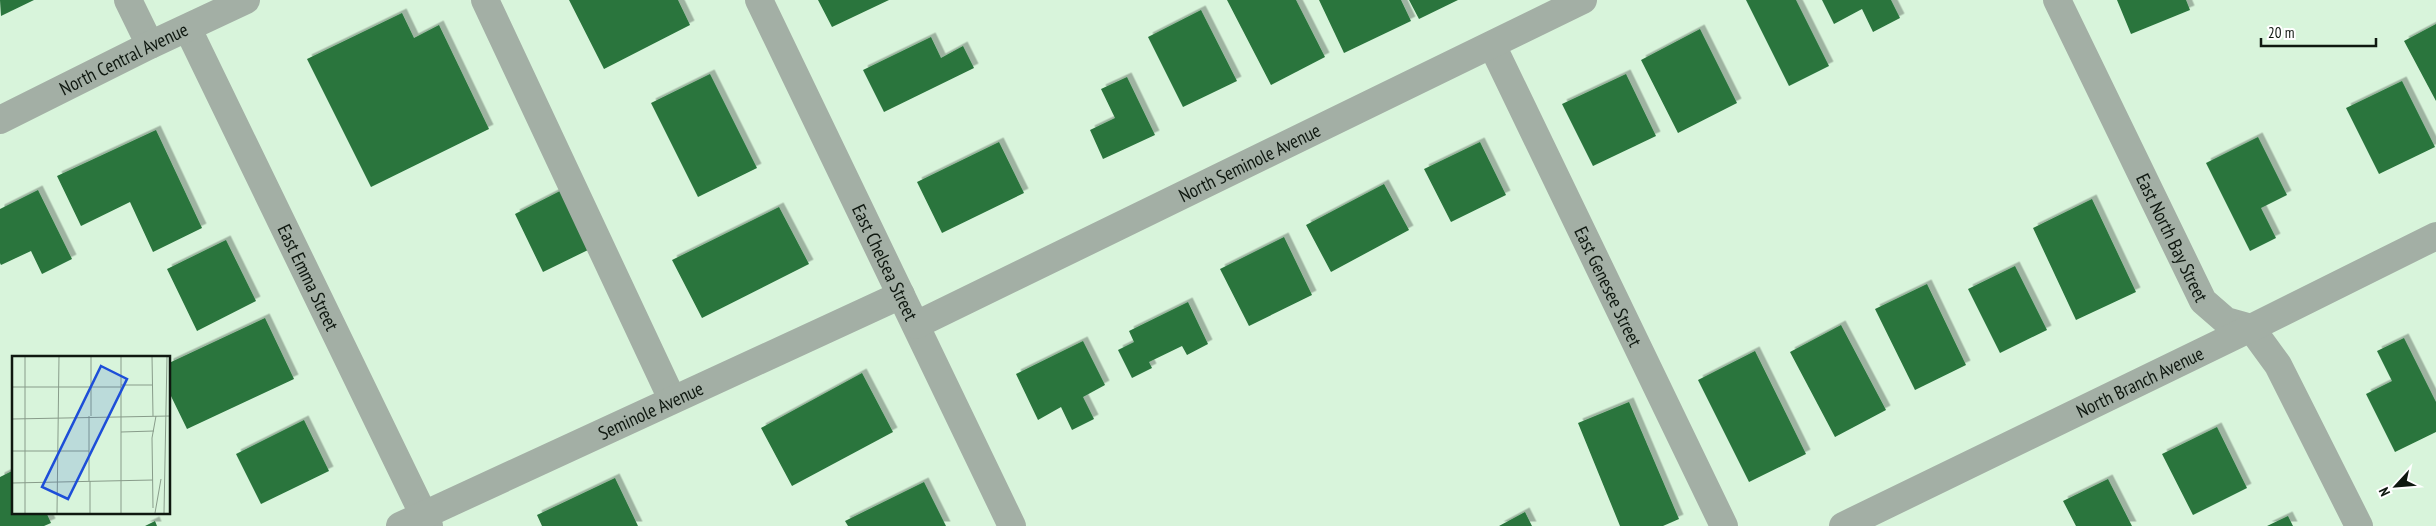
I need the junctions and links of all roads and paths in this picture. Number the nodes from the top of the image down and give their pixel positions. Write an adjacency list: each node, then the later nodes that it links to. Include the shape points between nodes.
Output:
1 (128, 0): 8 (street)
2 (246, 0): 7 (street, North Central Avenue)
3 (485, 0): 15 (street)
4 (759, 0): 12 (street, East Chelsea Street)
5 (1583, 0): 9 (street, North Seminole Avenue)
6 (2057, 0): 14 (street, East North Bay Street, via 2203,301 2226,321)
7 (188, 29): 8 (street, North Central Avenue); 16 (street, East Emma Street)
8 (150, 45): 10 (street, North Central Avenue)
9 (1492, 45): 13 (street, North Seminole Avenue); 18 (street, East Genesee Street)
10 (0, 120)
11 (2436, 236): 14 (street, North Branch Avenue)
12 (901, 295): 13 (street, East Chelsea Street); 15 (street, Seminole Avenue)
13 (916, 325): 17 (street, East Chelsea Street)
14 (2251, 328): 19 (street, North Branch Avenue); 20 (street, via 2278,365)
15 (672, 399): 16 (street, Seminole Avenue)
16 (418, 522)
17 (1012, 526)
18 (1724, 526)
19 (1843, 526)
20 (2359, 526)

